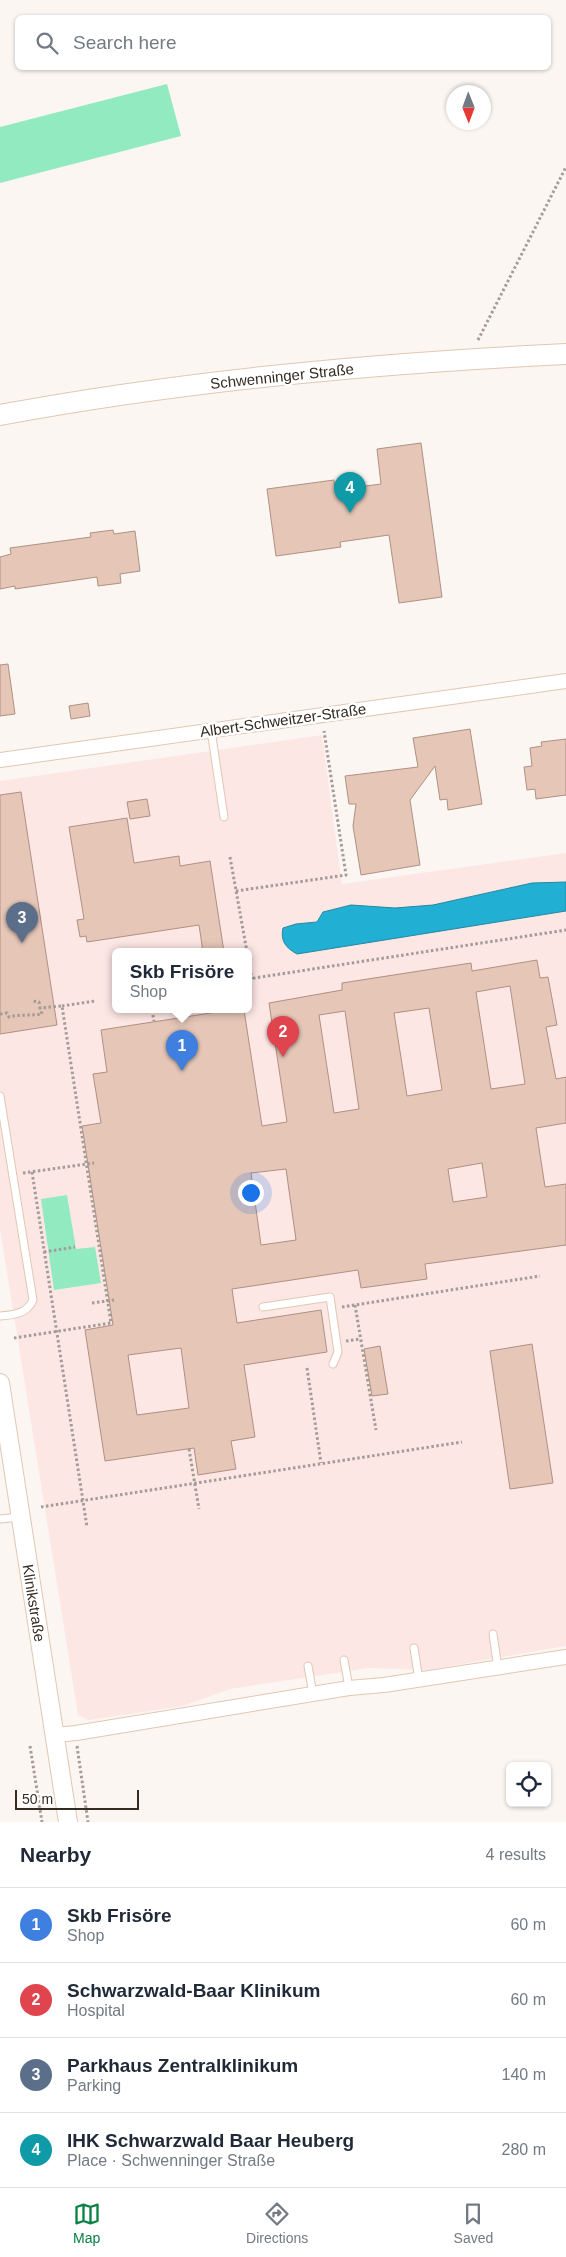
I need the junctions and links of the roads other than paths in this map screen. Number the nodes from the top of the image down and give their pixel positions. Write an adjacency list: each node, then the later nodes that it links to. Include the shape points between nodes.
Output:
1 (566, 354): 2 (main road, Schwenninger Straße, via 233,379)
2 (0, 415)
3 (566, 681): 4 (street, Albert-Schweitzer-Straße)
4 (211, 730): 5 (street, Albert-Schweitzer-Straße); 6 (lane)
5 (0, 760)
6 (224, 817)
7 (0, 1096): 9 (lane, via 33,1300 30,1308 23,1312)
8 (263, 1307): 10 (lane, via 330,1296 338,1352)
9 (0, 1316)
10 (333, 1364)
11 (0, 1383): 12 (street, Klinikstraße)
12 (21, 1517): 13 (lane); 23 (street, Klinikstraße)
13 (0, 1519)
14 (493, 1634): 19 (lane)
15 (414, 1648): 20 (lane)
16 (566, 1657): 19 (street)
17 (344, 1660): 21 (lane)
18 (308, 1666): 22 (lane)
19 (498, 1669): 20 (street)
20 (419, 1680): 21 (street)
21 (349, 1688): 22 (street)
22 (312, 1694): 23 (street)
23 (55, 1735): 24 (street, Klinikstraße)
24 (68, 1822)

